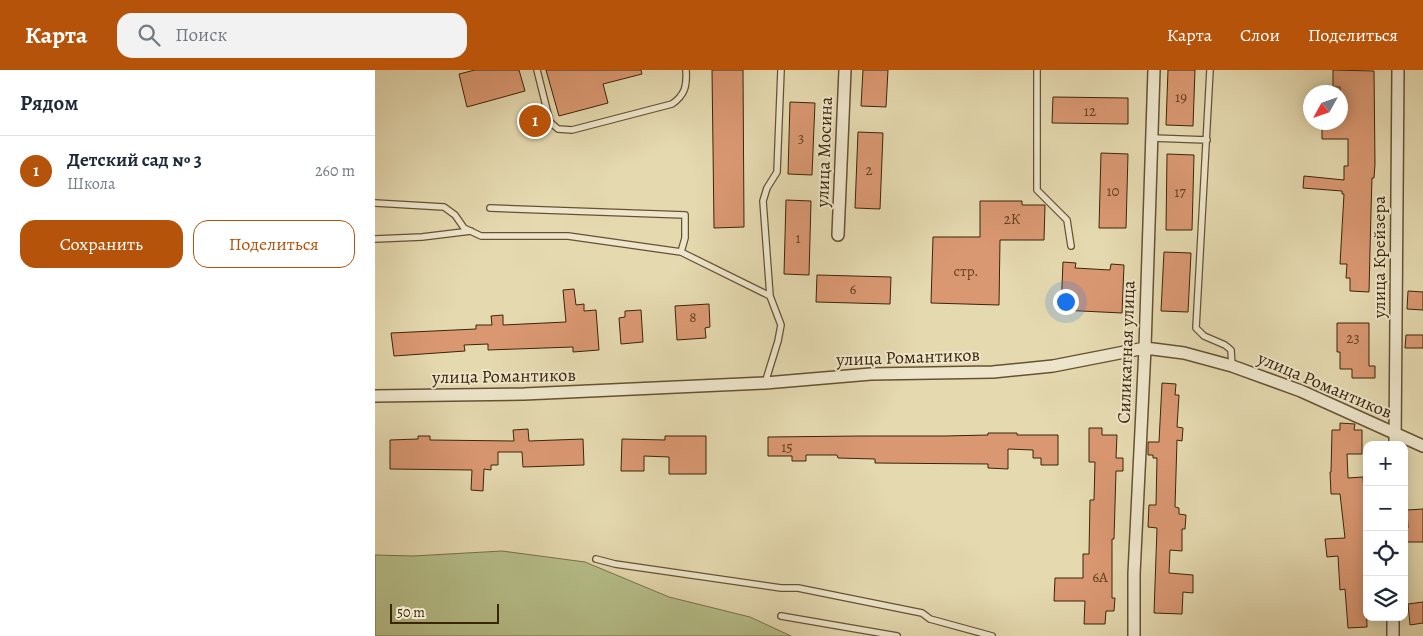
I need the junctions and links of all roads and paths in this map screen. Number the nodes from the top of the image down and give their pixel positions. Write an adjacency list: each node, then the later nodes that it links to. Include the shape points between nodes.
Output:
1 (537, 70): 2 (lane, via 549,122 558,129 572,130 672,104 681,98 687,85)
2 (686, 70)
3 (781, 70): 18 (lane, via 777,172 763,201)
4 (845, 70): 14 (street, улица Мосина)
5 (1037, 70): 16 (lane, via 1037,190 1067,220)
6 (1154, 70): 9 (street, Силикатная улица)
7 (1210, 70): 10 (lane)
8 (1398, 70): 23 (street, улица Крейзера)
9 (1152, 138): 10 (lane); 19 (street, Силикатная улица)
10 (1207, 140): 20 (lane, via 1196,328 1204,336 1231,350)
11 (375, 203): 13 (lane, via 444,207)
12 (490, 208): 17 (lane, via 685,215)
13 (471, 231): 15 (lane); 17 (lane, via 481,236 568,236)
14 (838, 235)
15 (375, 239)
16 (1071, 246)
17 (681, 252): 18 (lane)
18 (770, 296): 21 (lane, via 781,325)
19 (1145, 348): 20 (street, улица Романтиков, via 1184,353); 21 (street, улица Романтиков, via 1053,366 993,372 871,374); 30 (street, Силикатная улица)
20 (1232, 366): 23 (street, улица Романтиков, via 1301,391)
21 (765, 383): 22 (street, улица Романтиков, via 524,394)
22 (375, 396)
23 (1396, 440): 24 (street, улица Романтиков)
24 (1423, 446)
25 (596, 559): 29 (lane, via 771,587 799,588 922,613 930,619)
26 (781, 616): 28 (lane)
27 (1393, 621): 31 (street)
28 (897, 636)
29 (992, 636)
30 (1134, 636)
31 (1393, 636)

